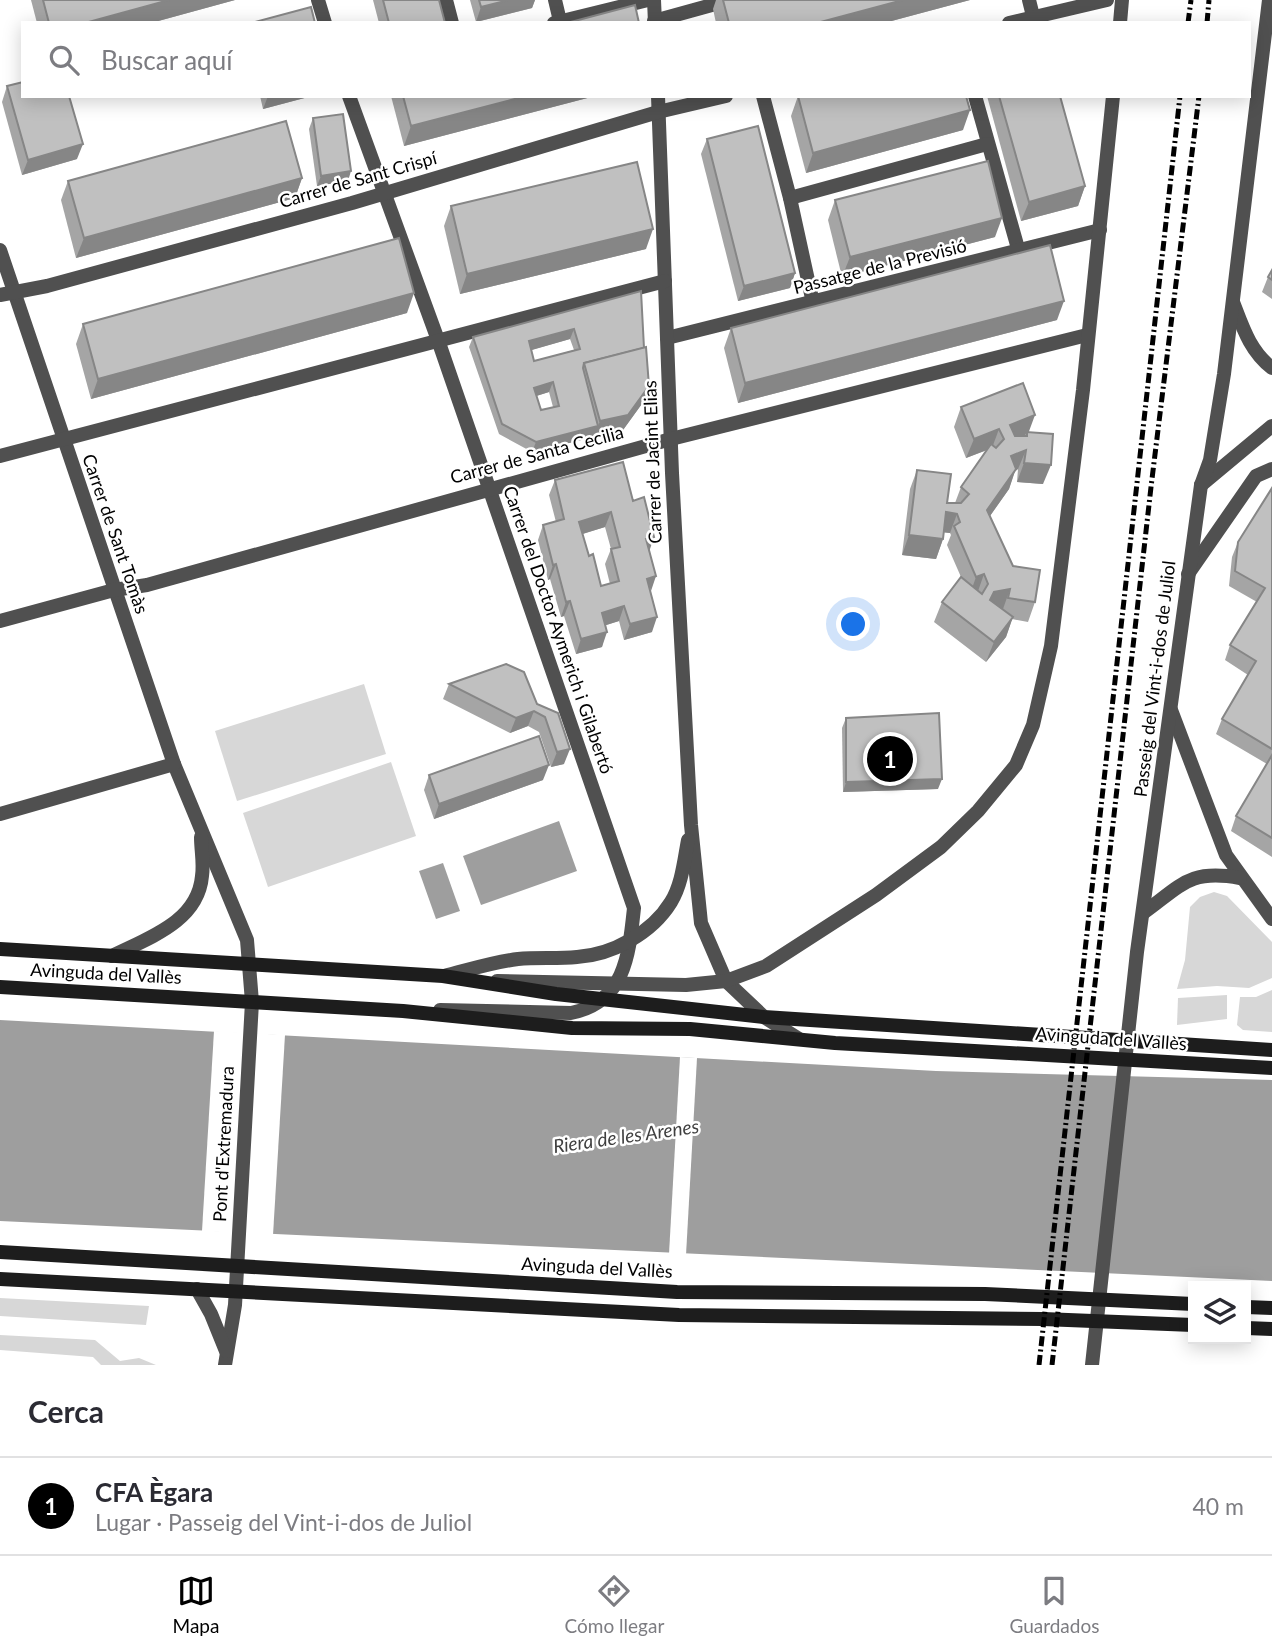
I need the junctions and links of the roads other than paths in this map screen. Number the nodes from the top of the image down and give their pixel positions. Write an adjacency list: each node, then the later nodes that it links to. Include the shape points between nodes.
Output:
1 (317, 0): 12 (street)
2 (446, 0): 13 (street)
3 (555, 0): 14 (street)
4 (648, 0): 15 (street)
5 (654, 0): 16 (street)
6 (730, 0): 17 (street)
7 (1029, 0): 11 (street)
8 (1107, 0): 11 (street)
9 (1122, 0): 19 (street)
10 (1269, 0): 35 (street, Passeig del Vint-i-dos de Juliol)
11 (1034, 16): 18 (street)
12 (324, 21)
13 (451, 21)
14 (557, 21)
15 (561, 21)
16 (654, 21)
17 (657, 21)
18 (1016, 21)
19 (1120, 21)
20 (350, 98): 28 (street, Carrer del Doctor Aymerich i Gilabertó)
21 (658, 98): 26 (street, Carrer de Jacint Elias)
22 (718, 98): 26 (street, Carrer de Sant Crispí)
23 (764, 98): 29 (street)
24 (976, 98): 27 (street)
25 (1113, 98): 30 (street)
26 (658, 112): 28 (street, Carrer de Sant Crispí); 33 (street, Carrer de Jacint Elias)
27 (987, 144): 29 (street); 32 (street)
28 (382, 194): 34 (street, Carrer de Sant Crispí, via 47,286); 39 (street, Carrer del Doctor Aymerich i Gilabertó)
29 (790, 198): 36 (street)
30 (1100, 230): 32 (street, Passatge de la Previsió); 37 (street)
31 (0, 250): 34 (street, Carrer de Sant Tomàs)
32 (1019, 252): 36 (street, Passatge de la Previsió)
33 (665, 281): 38 (street, Carrer de Jacint Elias); 39 (street)
34 (6, 293): 42 (street, Carrer de Sant Tomàs)
35 (1233, 302): 40 (street, via 1247,340); 46 (street, Passeig del Vint-i-dos de Juliol, via 1210,460)
36 (813, 303): 38 (street, Passatge de la Previsió)
37 (1087, 335): 43 (street, Carrer de Santa Cecilia); 65 (street, via 1051,646 1033,725 1016,765 942,846 887,887 777,960)
38 (667, 338): 43 (street, Carrer de Jacint Elias)
39 (438, 340): 42 (street); 47 (street, Carrer del Doctor Aymerich i Gilabertó)
40 (1272, 368)
41 (1272, 426): 46 (street)
42 (62, 439): 44 (street); 49 (street, Carrer de Sant Tomàs)
43 (671, 439): 47 (street, Carrer de Santa Cecilia); 54 (street, Carrer de Jacint Elias)
44 (0, 456)
45 (1272, 469): 48 (street, via 1256,476)
46 (1201, 485): 48 (street, Passeig del Vint-i-dos de Juliol)
47 (490, 491): 49 (street, Carrer de Santa Cecilia, via 464,494 147,585); 59 (street, Carrer del Doctor Aymerich i Gilabertó, via 634,908)
48 (1188, 574): 51 (street, Passeig del Vint-i-dos de Juliol)
49 (114, 590): 50 (street, Carrer de Santa Cecilia); 52 (street, Carrer de Sant Tomàs)
50 (0, 621)
51 (1171, 710): 56 (street, via 1226,855); 57 (street, Passeig del Vint-i-dos de Juliol)
52 (174, 764): 53 (street); 55 (street, Carrer de Sant Tomàs)
53 (0, 814)
54 (691, 825): 59 (street, Carrer de Jacint Elias, via 672,901); 65 (street, Carrer de Jacint Elias, via 701,923)
55 (200, 829): 61 (street, Carrer de Sant Tomàs, via 202,876 195,903 156,935); 62 (street, Carrer de Sant Tomàs, via 239,916)
56 (1240, 878): 57 (street, via 1193,876); 58 (street)
57 (1143, 913): 87 (street, Passeig del Vint-i-dos de Juliol)
58 (1272, 919)
59 (631, 940): 63 (street, Carrer de Jacint Elias, via 579,957 514,959); 66 (street, Avinguda del Vallès)
60 (0, 948): 61 (main road, Avinguda del Vallès)
61 (112, 956): 62 (main road, Avinguda del Vallès)
62 (251, 963): 63 (main road, Avinguda del Vallès); 69 (street)
63 (443, 976): 64 (main road, Avinguda del Vallès)
64 (475, 981): 66 (street); 68 (main road, Avinguda del Vallès)
65 (726, 981): 66 (street, via 677,986); 71 (street, Carrer de Jacint Elias)
66 (617, 984): 68 (street, Avinguda del Vallès)
67 (0, 987): 69 (main road, Avinguda del Vallès)
68 (603, 999): 70 (street, Avinguda del Vallès, via 571,1013); 71 (main road, Avinguda del Vallès)
69 (252, 1002): 70 (main road, Avinguda del Vallès); 76 (street, Pont d'Extremadura)
70 (404, 1011): 72 (main road, Avinguda del Vallès, via 560,1027 674,1028)
71 (764, 1017): 72 (street, Carrer de Jacint Elias); 73 (main road, Avinguda del Vallès)
72 (801, 1041): 74 (main road, Avinguda del Vallès)
73 (1272, 1050)
74 (1272, 1068)
75 (0, 1252): 76 (main road, Avinguda del Vallès)
76 (237, 1267): 79 (street, Pont d'Extremadura); 80 (main road, Avinguda del Vallès, via 694,1292 985,1294)
77 (0, 1279): 78 (main road)
78 (197, 1289): 79 (main road); 86 (street, via 211,1314)
79 (236, 1290): 83 (main road, via 679,1315); 86 (street, Pont d'Extremadura)
80 (1188, 1304)
81 (1251, 1307): 82 (main road)
82 (1272, 1308)
83 (1188, 1325)
84 (1251, 1328): 85 (main road)
85 (1272, 1329)
86 (225, 1358)
87 (1093, 1365)

